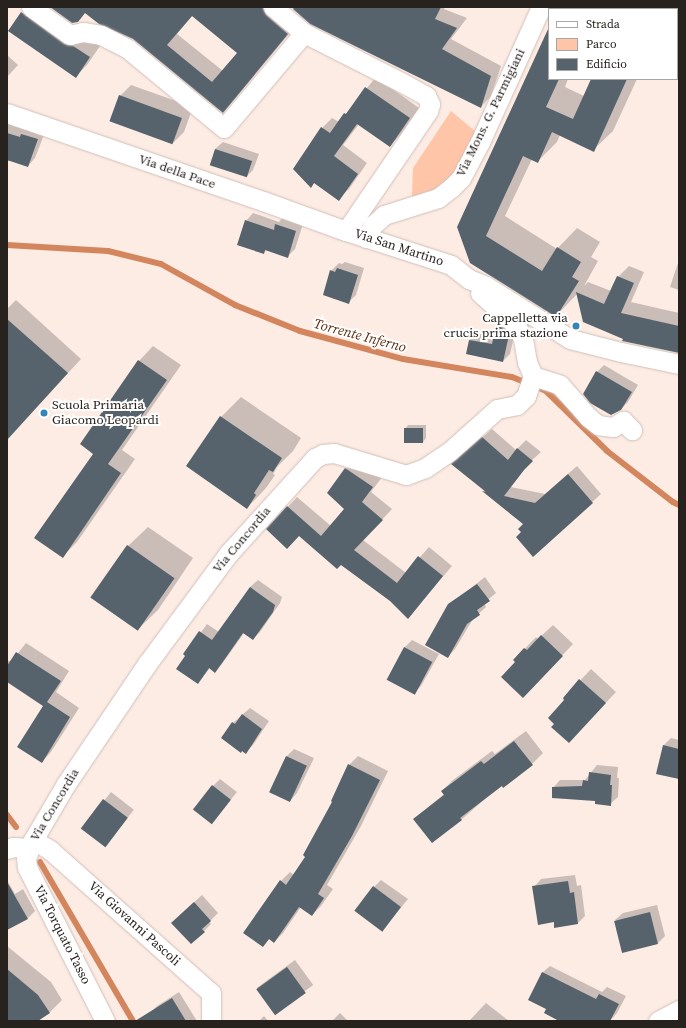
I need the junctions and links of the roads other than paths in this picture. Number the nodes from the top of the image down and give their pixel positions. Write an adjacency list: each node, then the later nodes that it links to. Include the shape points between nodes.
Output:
1 (31, 7): 4 (street, via 70,35 83,32 101,35 128,49 224,128)
2 (273, 7): 4 (street, Via San Martino)
3 (541, 7): 7 (street, Via Mons. G. Parmigiani, via 482,138 461,178 438,198 384,216 373,225)
4 (304, 33): 6 (street, Via San Martino, via 426,96 430,104 428,111)
5 (7, 113): 6 (street, Via della Pace)
6 (346, 231): 7 (street, Via San Martino)
7 (366, 238): 8 (street, Via San Martino, via 451,265)
8 (470, 279): 9 (street, Via San Martino, via 486,286 570,339); 10 (street, via 481,294 516,326 523,340)
9 (679, 364)
10 (530, 384): 11 (street, via 560,385 598,425 613,427 623,421); 12 (street, Via Concordia, via 517,405 497,409 436,462 406,475 334,453 315,458 228,554 147,664 66,784)
11 (632, 430)
12 (31, 844): 13 (street); 15 (street, Via Torquato Tasso, via 26,858 27,867); 16 (street, Via Giovanni Pascoli, via 50,850 211,992)
13 (7, 849)
14 (679, 1010): 17 (street)
15 (104, 1021)
16 (211, 1021)
17 (658, 1021)

